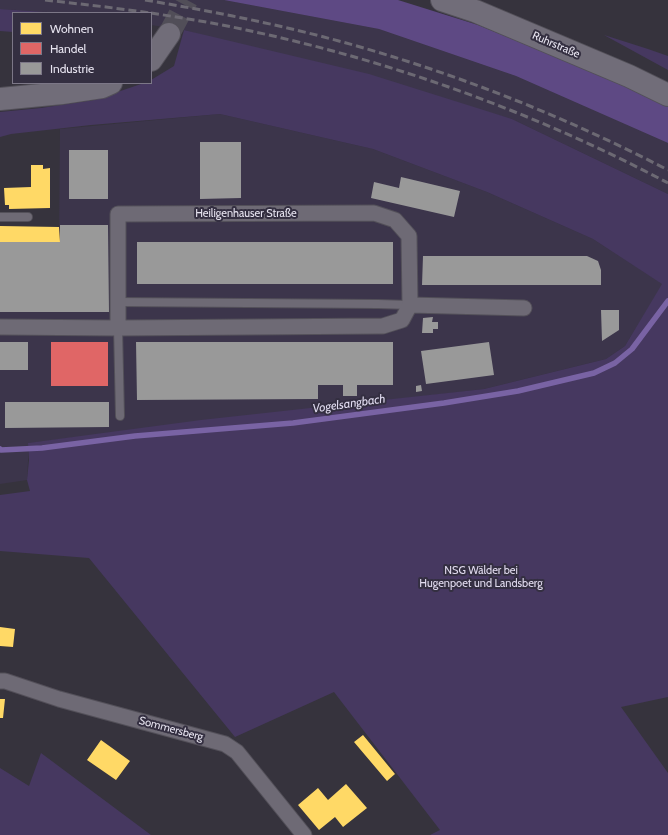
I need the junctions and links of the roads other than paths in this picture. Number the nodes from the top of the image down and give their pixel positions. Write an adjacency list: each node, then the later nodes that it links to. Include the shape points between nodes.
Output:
1 (442, 0): 2 (main road, Ruhrstraße)
2 (480, 5): 6 (main road, Ruhrstraße)
3 (169, 34): 4 (main road)
4 (152, 59)
5 (109, 84): 7 (main road, via 62,93)
6 (668, 95)
7 (0, 99)
8 (0, 217): 9 (lane)
9 (28, 218)
10 (118, 302): 11 (lane); 11 (street, Heiligenhauser Straße, via 118,214 374,213 395,220 409,236); 14 (street, Heiligenhauser Straße)
11 (410, 305): 12 (street); 14 (street, via 402,320 383,326)
12 (524, 308)
13 (0, 327): 14 (street)
14 (118, 328): 15 (lane)
15 (120, 416)
16 (0, 681): 17 (street, Sommersberg, via 224,744 237,752)
17 (304, 835)

